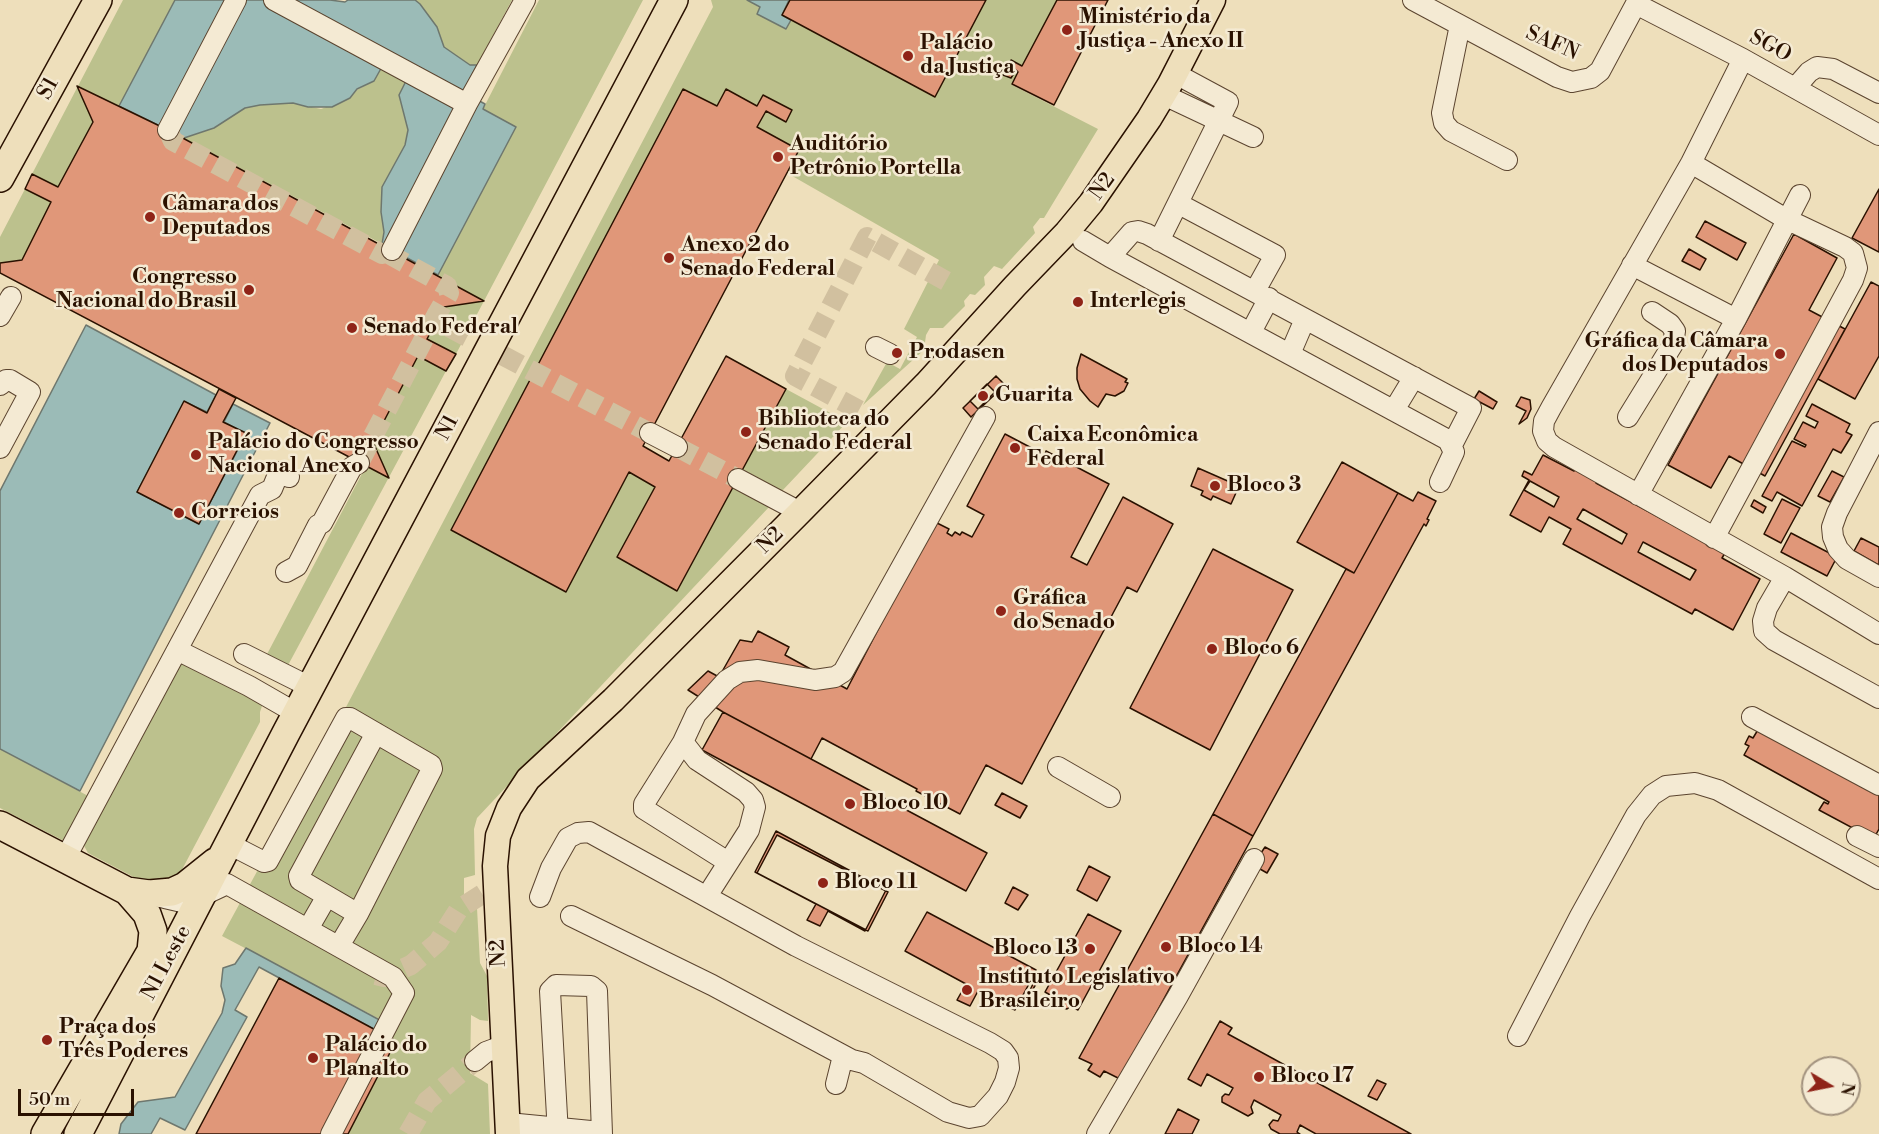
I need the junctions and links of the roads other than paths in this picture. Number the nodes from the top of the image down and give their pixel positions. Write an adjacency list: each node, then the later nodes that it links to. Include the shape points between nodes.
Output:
1 (98, 0): 21 (highway, S1)
2 (236, 0): 16 (street)
3 (274, 0): 14 (street)
4 (525, 0): 14 (street)
5 (674, 0): 61 (highway, N1)
6 (1213, 0): 11 (main road, N2)
7 (1413, 0): 9 (street, SAFN)
8 (1637, 2): 9 (street, SAFN, via 1600,71 1583,81 1557,77); 10 (street, SGO)
9 (1460, 25): 19 (street, via 1442,113 1444,123 1451,131)
10 (1743, 59): 12 (street, SGO); 20 (street)
11 (1170, 84): 15 (street); 15 (street, via 1228,102); 53 (main road, N2, via 1116,168 1067,232)
12 (1795, 88): 13 (street, via 1817,67 1833,69); 17 (street, SGO)
13 (1879, 93)
14 (468, 104): 27 (street)
15 (1218, 122): 18 (street); 23 (street)
16 (168, 130)
17 (1879, 135)
18 (1253, 137)
19 (1507, 160)
20 (1691, 163): 24 (street); 29 (street)
21 (0, 178)
22 (1800, 195): 24 (street)
23 (1179, 204): 26 (street); 30 (street, via 1275,255)
24 (1786, 219): 35 (street); 54 (street, via 1845,247 1853,254 1857,268)
25 (1083, 241): 28 (street)
26 (1159, 241): 28 (street, via 1132,232); 30 (street)
27 (392, 250)
28 (1110, 257): 36 (street)
29 (1632, 265): 35 (street); 52 (street, via 1544,420 1543,431 1554,447)
30 (1262, 295): 34 (street); 36 (street)
31 (10, 297): 33 (street)
32 (1652, 312): 42 (street, via 1675,331 1673,344)
33 (0, 316)
34 (1305, 319): 37 (street); 38 (street)
35 (1736, 319): 52 (street)
36 (1251, 332): 37 (street)
37 (1290, 354): 40 (street)
38 (1414, 377): 40 (street); 45 (street, via 1471,408)
39 (0, 385): 47 (street, via 10,380 30,392)
40 (1394, 410): 45 (street)
41 (985, 417): 66 (street, via 843,672 815,680 758,670 740,672 727,680 696,714)
42 (1628, 417)
43 (1879, 432): 57 (street, via 1832,527 1833,537 1847,559)
44 (650, 433): 46 (street)
45 (1452, 445): 51 (street, via 1454,452)
46 (676, 447)
47 (0, 448)
48 (358, 463): 55 (street, via 352,467 297,566)
49 (289, 477): 59 (street, via 279,472 272,489 260,495)
50 (738, 479): 53 (street)
51 (1440, 482)
52 (1638, 495): 54 (street)
53 (800, 512): 89 (main road, N2, via 613,700 528,779 509,808 498,836 490,892)
54 (1714, 538): 56 (street)
55 (286, 572)
56 (1785, 577): 58 (street); 62 (street, via 1767,608 1764,631)
57 (1879, 578)
58 (1878, 630)
59 (177, 650): 63 (street); 74 (street)
60 (244, 654): 61 (street)
61 (310, 687): 63 (highway, N1)
62 (1879, 698)
63 (296, 713): 73 (highway, N1)
64 (1752, 717): 68 (street)
65 (376, 733): 73 (street, via 346,718 268,861); 80 (street, via 299,876); 83 (street, via 432,769)
66 (683, 742): 76 (street, via 697,760 753,800 749,830); 76 (street, via 644,809)
67 (1058, 767): 69 (street)
68 (1879, 785)
69 (1110, 797)
70 (0, 825): 74 (highway)
71 (1857, 836): 72 (street)
72 (1879, 847)
73 (226, 850): 78 (highway, via 185,886 172,892); 79 (highway, N1 Leste)
74 (65, 859): 78 (highway)
75 (1254, 860): 99 (street)
76 (729, 862): 81 (street)
77 (1879, 879): 88 (street, via 1718,790 1695,783 1666,786 1652,795 1636,815)
78 (138, 893): 79 (street, via 182,902); 96 (highway, N1 Leste, via 153,931 151,951)
79 (204, 894): 85 (street, via 227,884); 97 (highway, N1 Leste)
80 (327, 896): 83 (street); 85 (street)
81 (707, 896): 82 (street, via 590,832 568,838); 90 (street, via 796,946 990,1043 1003,1051 1009,1068 987,1110 969,1118 948,1112 864,1063)
82 (540, 897)
83 (358, 914): 86 (street)
84 (571, 916): 90 (street)
85 (308, 930): 86 (street)
86 (333, 943): 87 (street, via 342,958); 98 (street, via 393,976 404,993)
87 (367, 973)
88 (1518, 1036)
89 (505, 1045): 91 (street); 93 (main road, N2)
90 (852, 1060): 92 (street, via 842,1060)
91 (475, 1061)
92 (836, 1084)
93 (508, 1129): 94 (street)
94 (558, 1131): 95 (street); 95 (street, via 550,991 556,985 591,986 597,991)
95 (602, 1133)
96 (45, 1134)
97 (78, 1134)
98 (331, 1134)
99 (1097, 1134)

